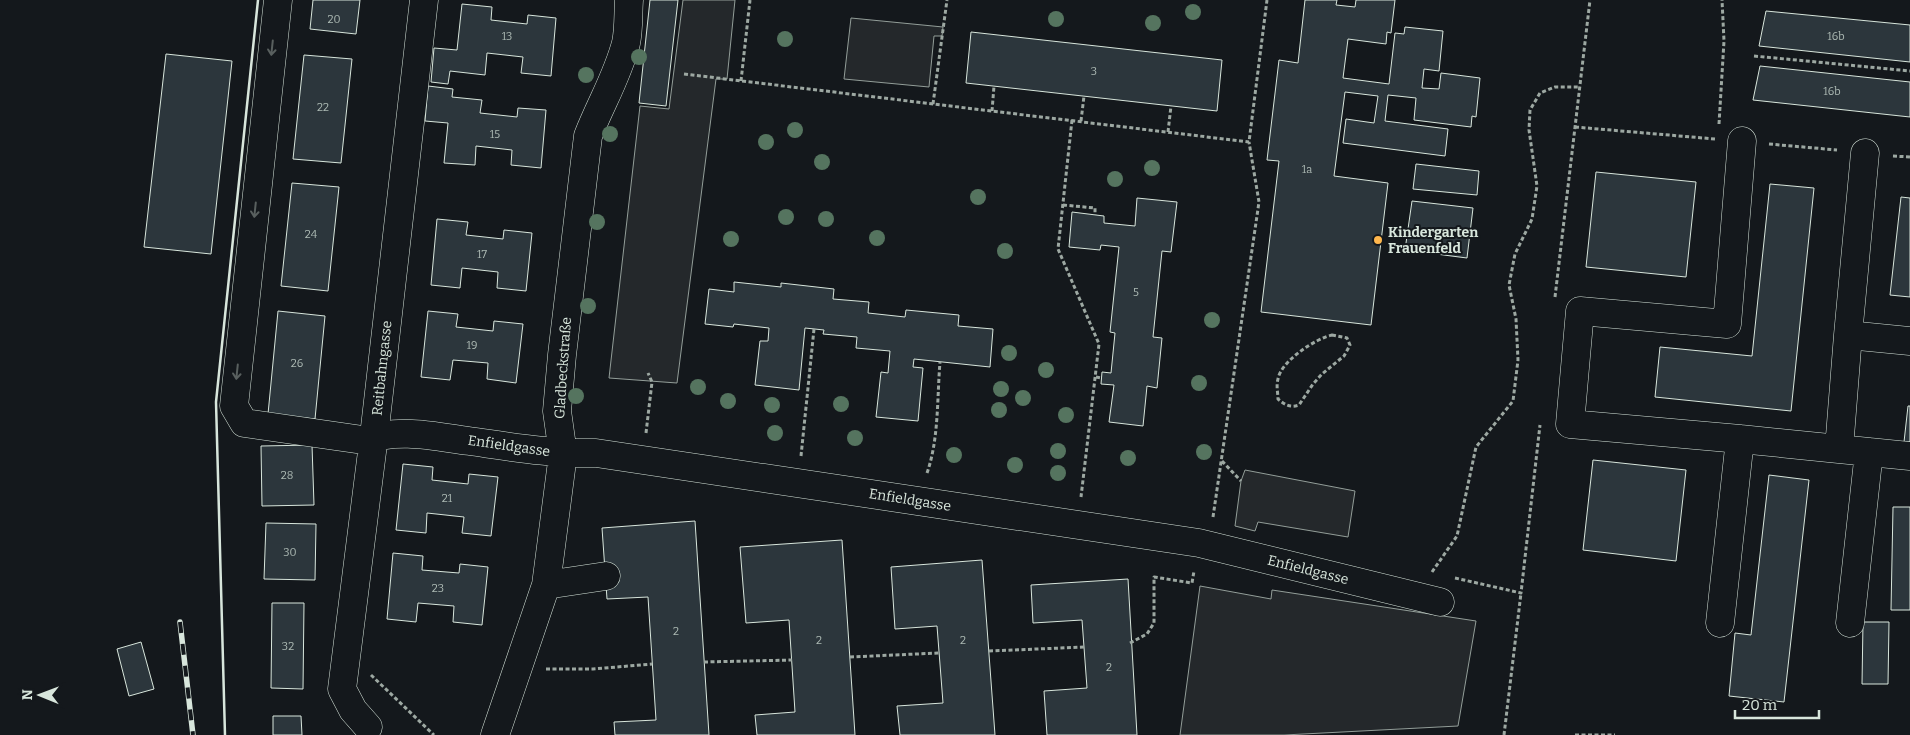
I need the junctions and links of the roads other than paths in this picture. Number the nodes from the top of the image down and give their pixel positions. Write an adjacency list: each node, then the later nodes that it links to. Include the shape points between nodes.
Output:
1 (278, 0): 8 (street, Enfieldgasse, one-way to 8, via 234,406 244,423 363,440)
2 (424, 0): 8 (street, Reitbahngasse)
3 (629, 0): 12 (street, Gladbeckstraße, via 626,42 588,136 557,411)
4 (1731, 136): 9 (street, via 1727,324 1580,311 1570,424)
5 (1865, 153): 6 (street)
6 (1848, 335): 7 (street); 10 (street)
7 (1910, 341)
8 (374, 436): 12 (street, Enfieldgasse, via 405,432); 19 (street, Reitbahngasse, via 342,689 353,710)
9 (1740, 439): 10 (street); 18 (street)
10 (1839, 449): 11 (street)
11 (1869, 452): 13 (street); 17 (street)
12 (563, 454): 15 (street, Gladbeckstraße); 16 (street, Enfieldgasse, via 596,452 1199,543)
13 (1910, 456)
14 (606, 576): 15 (street)
15 (546, 585): 20 (street, Gladbeckstraße)
16 (1440, 602)
17 (1850, 622)
18 (1720, 623)
19 (368, 727)
20 (495, 735)

